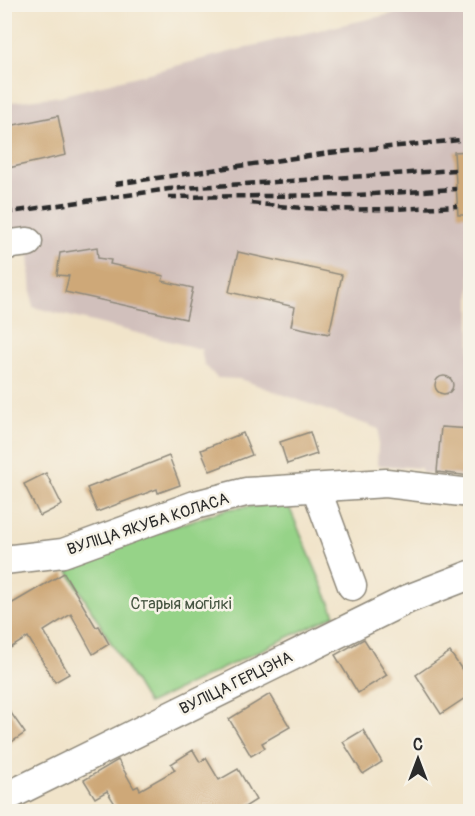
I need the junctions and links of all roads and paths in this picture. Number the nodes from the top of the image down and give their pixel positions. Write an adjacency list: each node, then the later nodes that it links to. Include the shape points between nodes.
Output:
1 (316, 488): 2 (street, ВУЛІЦА ЯКУБА КОЛАСА, via 386,483); 3 (street, ВУЛІЦА ЯКУБА КОЛАСА, via 246,492 195,505 63,553); 5 (street)
2 (471, 493)
3 (4, 560)
4 (471, 575): 6 (street, ВУЛІЦА ГЕРЦЭНА, via 408,599)
5 (352, 586)
6 (4, 798)

